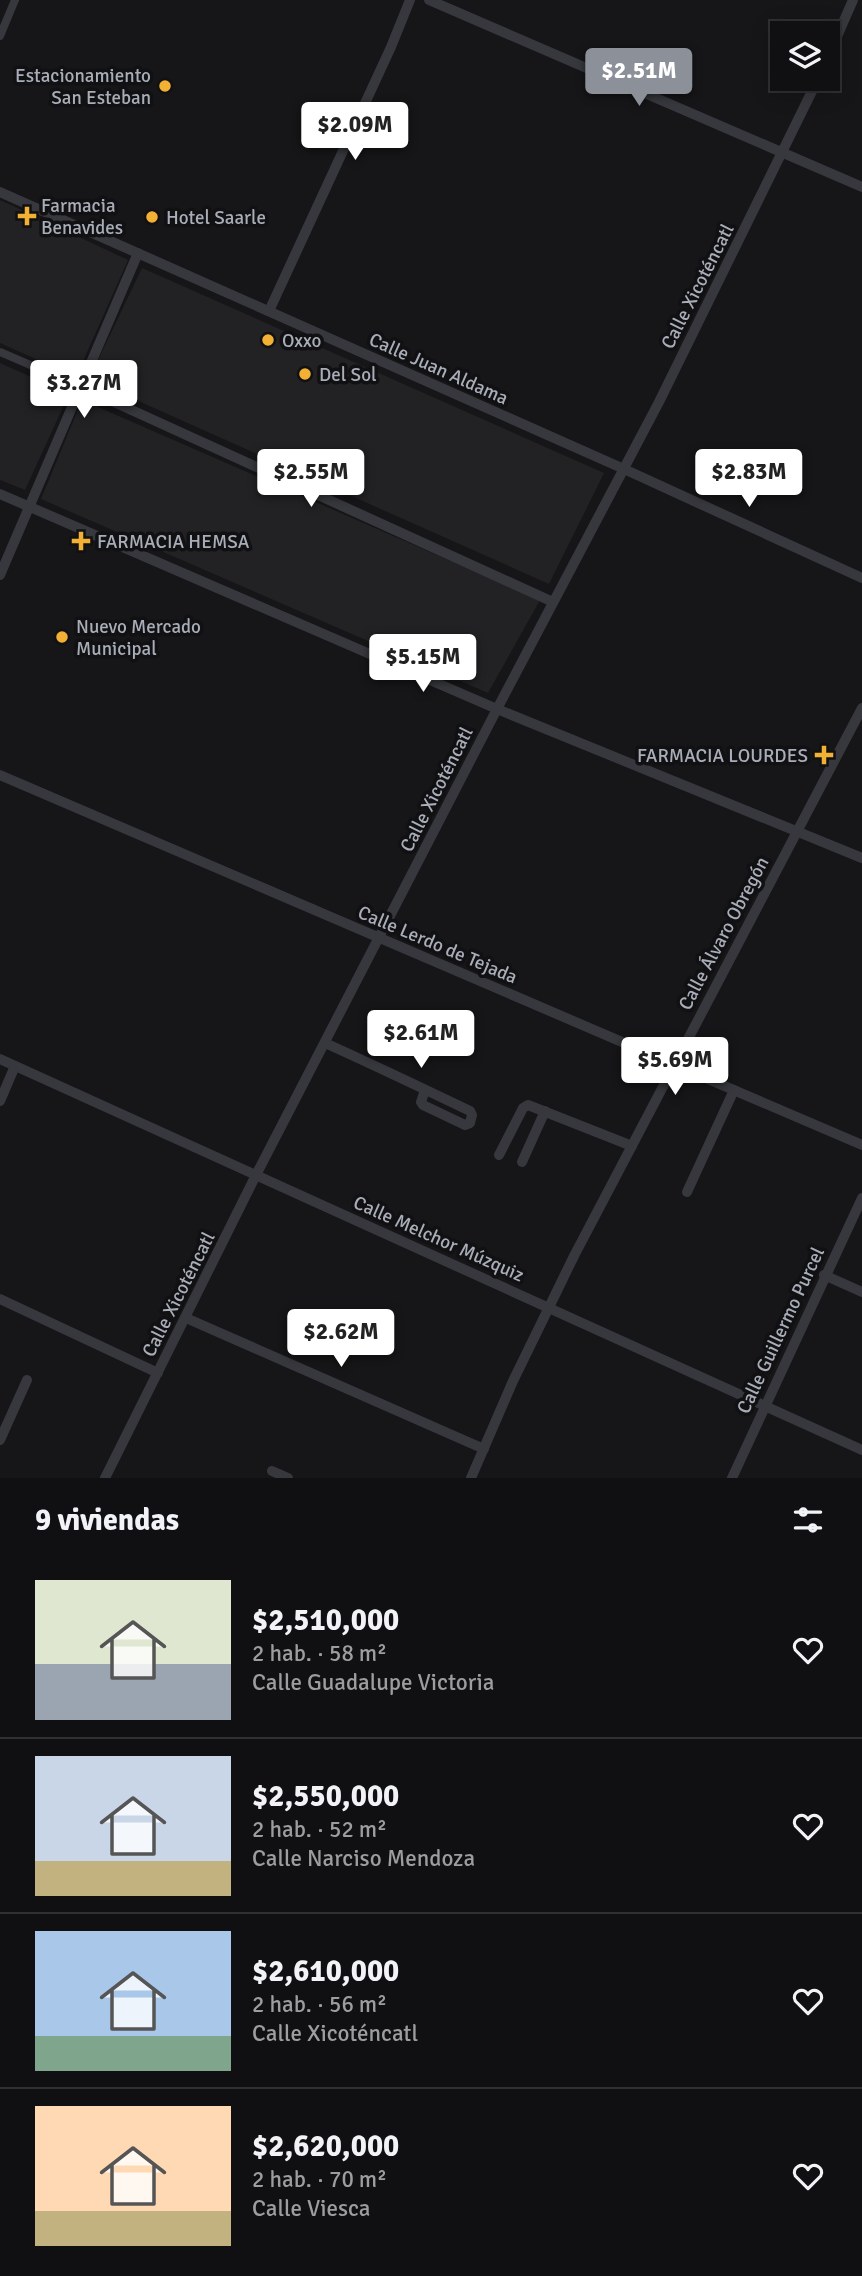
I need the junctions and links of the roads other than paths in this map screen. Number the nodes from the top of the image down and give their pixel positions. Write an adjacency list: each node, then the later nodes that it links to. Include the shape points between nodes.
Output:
1 (15, 0): 6 (street)
2 (410, 0): 12 (street)
3 (429, 0): 8 (street)
4 (853, 0): 5 (street)
5 (840, 30)
6 (0, 36)
7 (812, 91): 8 (street, Calle Xicoténcatl)
8 (784, 153): 9 (street); 15 (street, Calle Xicoténcatl)
9 (862, 187)
10 (0, 192): 11 (street, Calle Juan Aldama)
11 (138, 253): 12 (street, Calle Juan Aldama); 14 (street)
12 (268, 311): 15 (street, Calle Juan Aldama)
13 (0, 352): 14 (street)
14 (81, 387): 17 (street); 20 (street)
15 (624, 469): 19 (street, Calle Juan Aldama); 20 (street, Calle Xicoténcatl)
16 (0, 494): 17 (street)
17 (30, 507): 18 (street); 21 (street)
18 (0, 575)
19 (862, 578)
20 (553, 602): 21 (street, Calle Xicoténcatl)
21 (497, 709): 24 (street); 26 (street, Calle Xicoténcatl)
22 (862, 709): 24 (street, Calle Álvaro Obregón)
23 (0, 775): 26 (street, Calle Lerdo de Tejada)
24 (797, 831): 25 (street); 29 (street, Calle Álvaro Obregón)
25 (862, 858)
26 (380, 938): 27 (street, Calle Xicoténcatl); 29 (street, Calle Lerdo de Tejada)
27 (326, 1043): 31 (street); 39 (street, Calle Xicoténcatl)
28 (0, 1059): 30 (street, Calle Melchor Múzquiz)
29 (674, 1064): 32 (street, Calle Lerdo de Tejada); 36 (street, Calle Álvaro Obregón)
30 (15, 1066): 33 (street); 39 (street, Calle Melchor Múzquiz)
31 (425, 1090)
32 (734, 1090): 35 (street, Calle Lerdo de Tejada); 40 (street)
33 (0, 1101)
34 (545, 1111): 36 (street); 37 (street, via 530,1105 523,1108); 38 (street)
35 (862, 1145)
36 (632, 1146): 45 (street, Calle Álvaro Obregón)
37 (499, 1155)
38 (522, 1162)
39 (257, 1175): 45 (street, Calle Melchor Múzquiz); 46 (street, Calle Xicoténcatl)
40 (687, 1192)
41 (862, 1198): 42 (street, Calle Guillermo Purcel)
42 (824, 1275): 43 (street); 49 (street, Calle Guillermo Purcel)
43 (862, 1292)
44 (0, 1299): 47 (street)
45 (549, 1307): 49 (street, Calle Melchor Múzquiz); 51 (street, Calle Álvaro Obregón)
46 (186, 1318): 47 (street, Calle Xicoténcatl); 51 (street)
47 (158, 1373): 54 (street, Calle Xicoténcatl)
48 (27, 1380): 50 (street)
49 (764, 1406): 52 (street, Calle Melchor Múzquiz); 57 (street, Calle Guillermo Purcel)
50 (0, 1440)
51 (484, 1449): 56 (street, Calle Álvaro Obregón)
52 (862, 1450)
53 (272, 1471): 55 (street)
54 (105, 1478)
55 (288, 1478)
56 (471, 1478)
57 (732, 1478)

